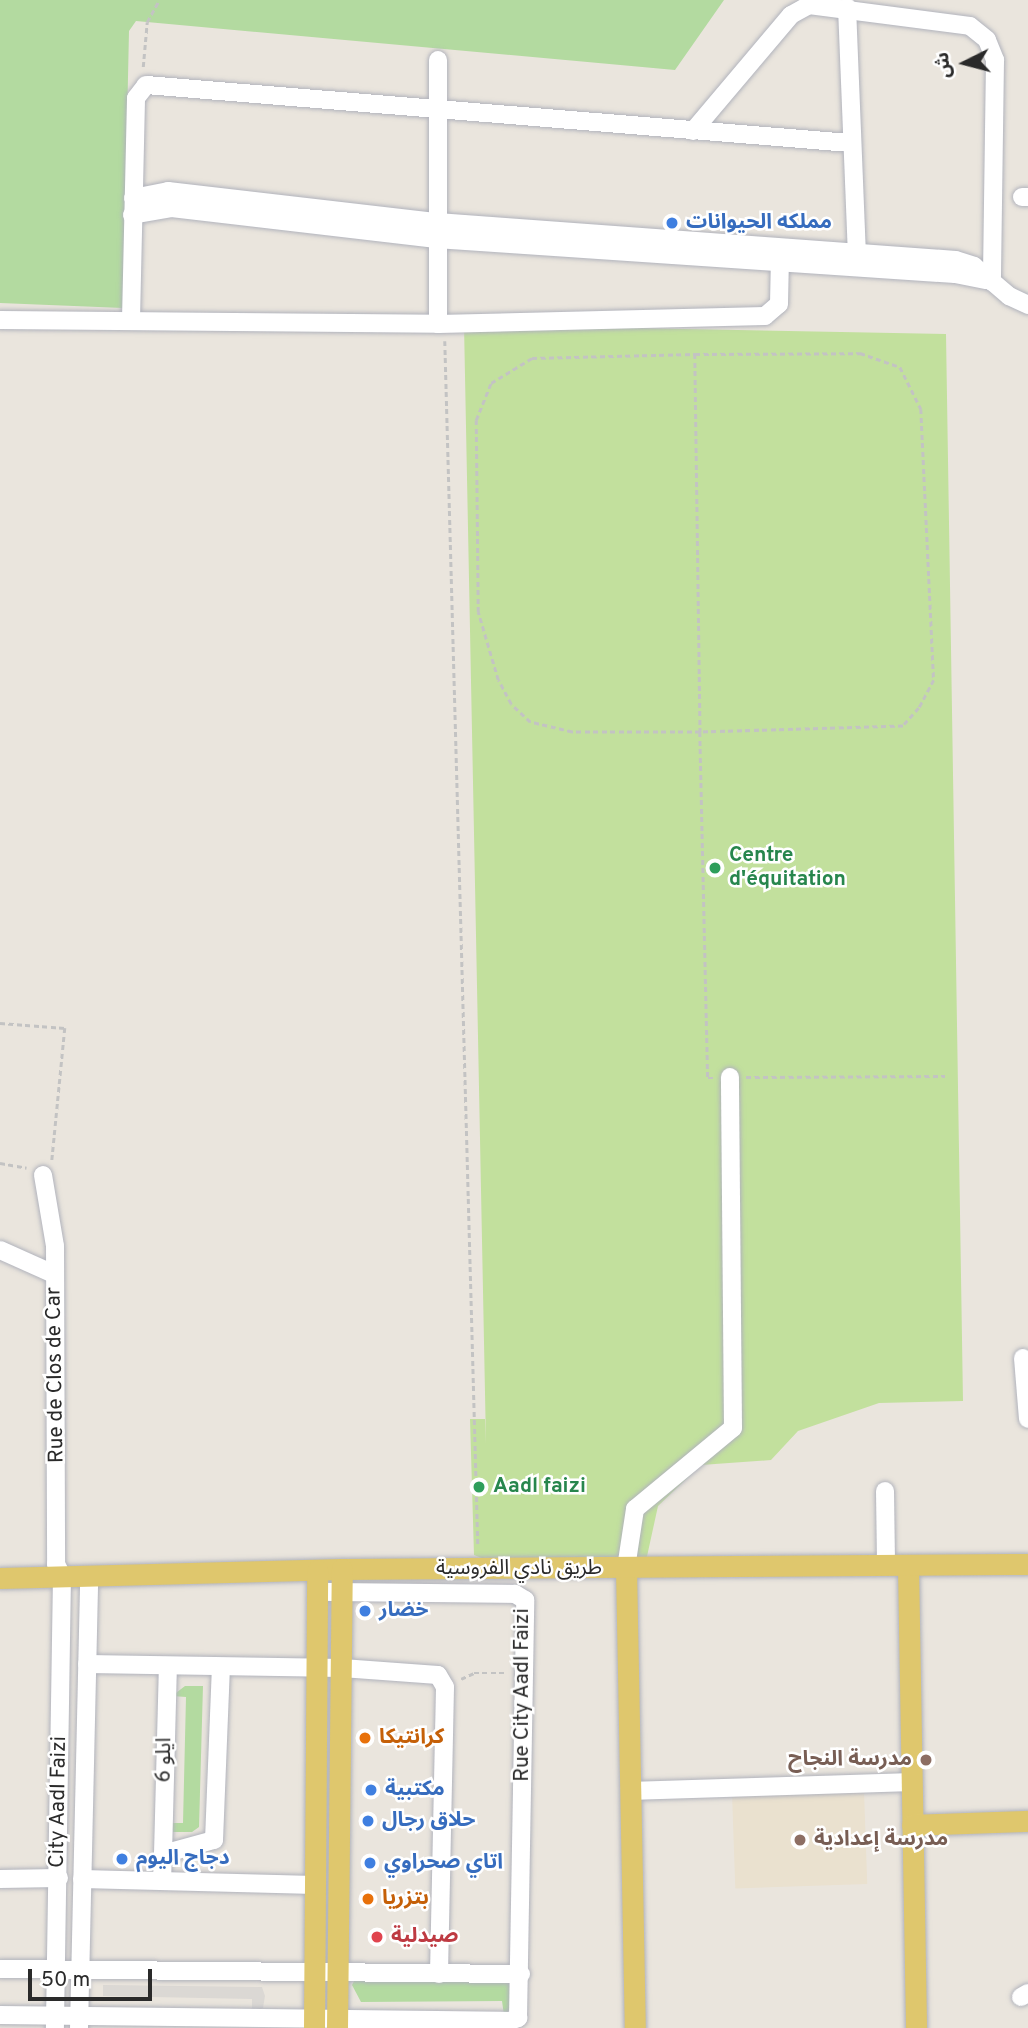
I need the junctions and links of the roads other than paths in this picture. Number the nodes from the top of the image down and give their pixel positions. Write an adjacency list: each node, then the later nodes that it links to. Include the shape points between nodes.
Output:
1 (848, 7): 4 (street, via 809,5 791,15); 5 (street); 10 (street, via 970,26 992,49)
2 (439, 60): 3 (street)
3 (438, 112): 4 (street); 6 (street, via 153,84 141,88 136,97); 7 (street)
4 (693, 131): 5 (street)
5 (850, 143): 8 (street)
6 (132, 206): 7 (street); 13 (street)
7 (436, 230): 9 (street); 14 (street)
8 (857, 252): 9 (street); 10 (street, via 956,260 974,266)
9 (780, 256): 10 (street); 14 (street, via 779,304 770,316)
10 (992, 282): 11 (street)
11 (1028, 305)
12 (0, 320): 13 (street)
13 (131, 320): 14 (street)
14 (438, 324)
15 (730, 1077): 25 (street, طريق نادي الفروسية, via 733,1428 635,1509)
16 (43, 1175): 18 (street, Rue de Clos de Car, via 55,1246)
17 (0, 1250): 18 (street)
18 (54, 1274): 28 (street, Rue de Clos de Car, via 57,1564)
19 (1023, 1358): 20 (street)
20 (1028, 1419)
21 (885, 1491): 23 (street)
22 (1028, 1564): 24 (main road)
23 (886, 1566): 24 (main road); 25 (main road)
24 (908, 1566): 38 (main road)
25 (626, 1568): 26 (main road, طريق نادي الفروسية); 39 (main road)
26 (342, 1569): 27 (main road, طريق نادي الفروسية); 32 (main road)
27 (317, 1570): 29 (main road, طريق نادي الفروسية); 31 (main road)
28 (62, 1576): 29 (main road, طريق نادي الفروسية); 30 (main road, طريق نادي الفروسية); 43 (street, City Aadl Faizi)
29 (89, 1576): 33 (street)
30 (0, 1578)
31 (318, 1592): 32 (street, Rue City Aadl Faizi); 36 (main road)
32 (342, 1592): 37 (main road); 52 (street, Rue City Aadl Faizi, via 519,1594 526,1604)
33 (87, 1664): 34 (street); 45 (street)
34 (168, 1667): 35 (street); 42 (street, ايلو 6)
35 (221, 1668): 36 (street); 42 (street, via 214,1840)
36 (317, 1668): 37 (street); 47 (main road)
37 (341, 1668): 51 (street, via 433,1673 445,1687); 54 (main road)
38 (912, 1782): 39 (street); 41 (main road)
39 (630, 1791): 60 (main road)
40 (1028, 1821): 41 (main road)
41 (912, 1825): 61 (main road)
42 (163, 1854): 46 (street)
43 (58, 1878): 44 (street); 49 (street, City Aadl Faizi)
44 (0, 1879)
45 (82, 1879): 46 (street); 50 (street)
46 (162, 1881): 47 (street)
47 (315, 1885): 53 (main road)
48 (0, 1969): 49 (street)
49 (57, 1969): 50 (street); 56 (street, City Aadl Faizi)
50 (80, 1970): 53 (street); 57 (street)
51 (439, 1974): 52 (street); 54 (street)
52 (521, 1974): 59 (street, Rue City Aadl Faizi, via 521,2012 513,2021)
53 (314, 1975): 54 (street); 58 (main road)
54 (338, 1975): 59 (main road)
55 (0, 2015): 56 (street, Rue City Aadl Faizi)
56 (55, 2022): 57 (street, Rue City Aadl Faizi)
57 (79, 2022): 58 (street, Rue City Aadl Faizi)
58 (314, 2023): 59 (street, Rue City Aadl Faizi)
59 (337, 2024)
60 (635, 2028)
61 (916, 2028)

